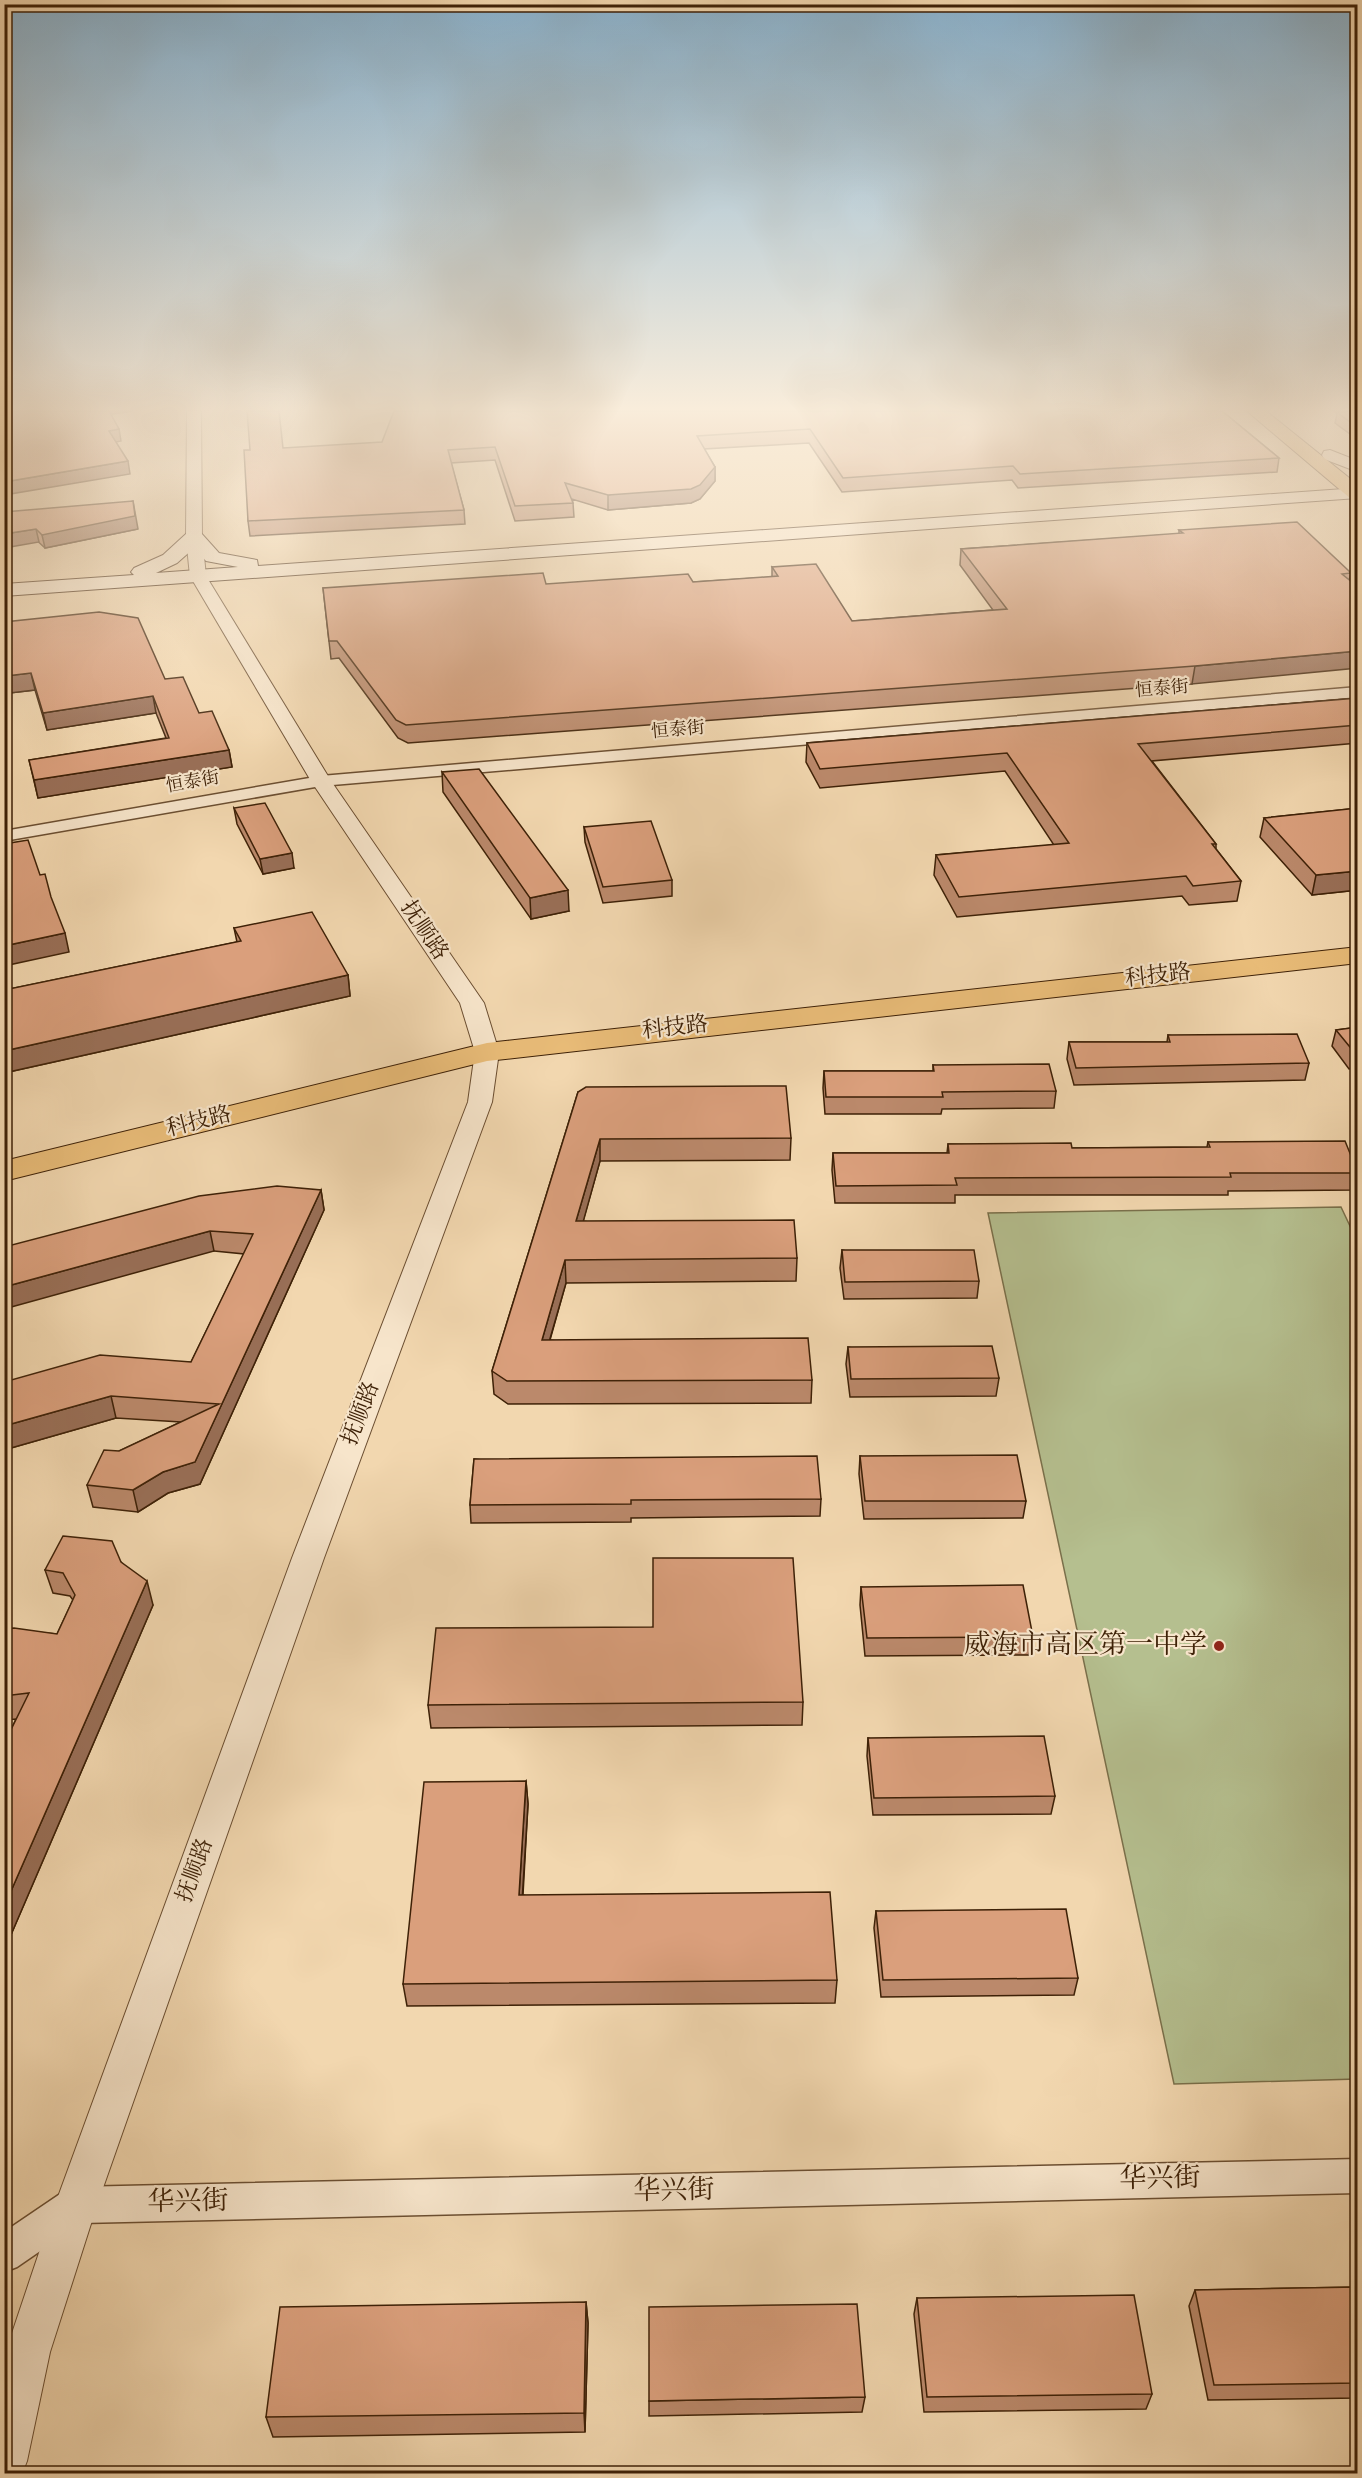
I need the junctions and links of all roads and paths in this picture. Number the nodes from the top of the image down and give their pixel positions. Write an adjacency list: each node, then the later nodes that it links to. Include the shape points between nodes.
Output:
1 (194, 527): 3 (street, 抚顺路)
2 (875, 527): 4 (main road)
3 (194, 537): 4 (main road, via 213,557 228,562); 5 (street, 抚顺路); 6 (main road, via 179,555 164,564)
4 (313, 567): 5 (main road)
5 (198, 576): 6 (main road); 9 (street, 抚顺路)
6 (90, 583): 7 (main road)
7 (4, 590)
8 (1358, 692): 9 (street, 恒泰街)
9 (321, 781): 10 (street, 恒泰街); 12 (street, 抚顺路, via 472,1003)
10 (4, 836)
11 (1358, 956): 12 (main road, 科技路)
12 (487, 1052): 13 (main road, 科技路); 15 (street, 抚顺路, via 480,1102 308,1558)
13 (4, 1172)
14 (1358, 2176): 15 (street, 华兴街)
15 (76, 2205): 16 (street); 17 (street, 抚顺路, via 28,2352)
16 (4, 2254)
17 (4, 2461)

